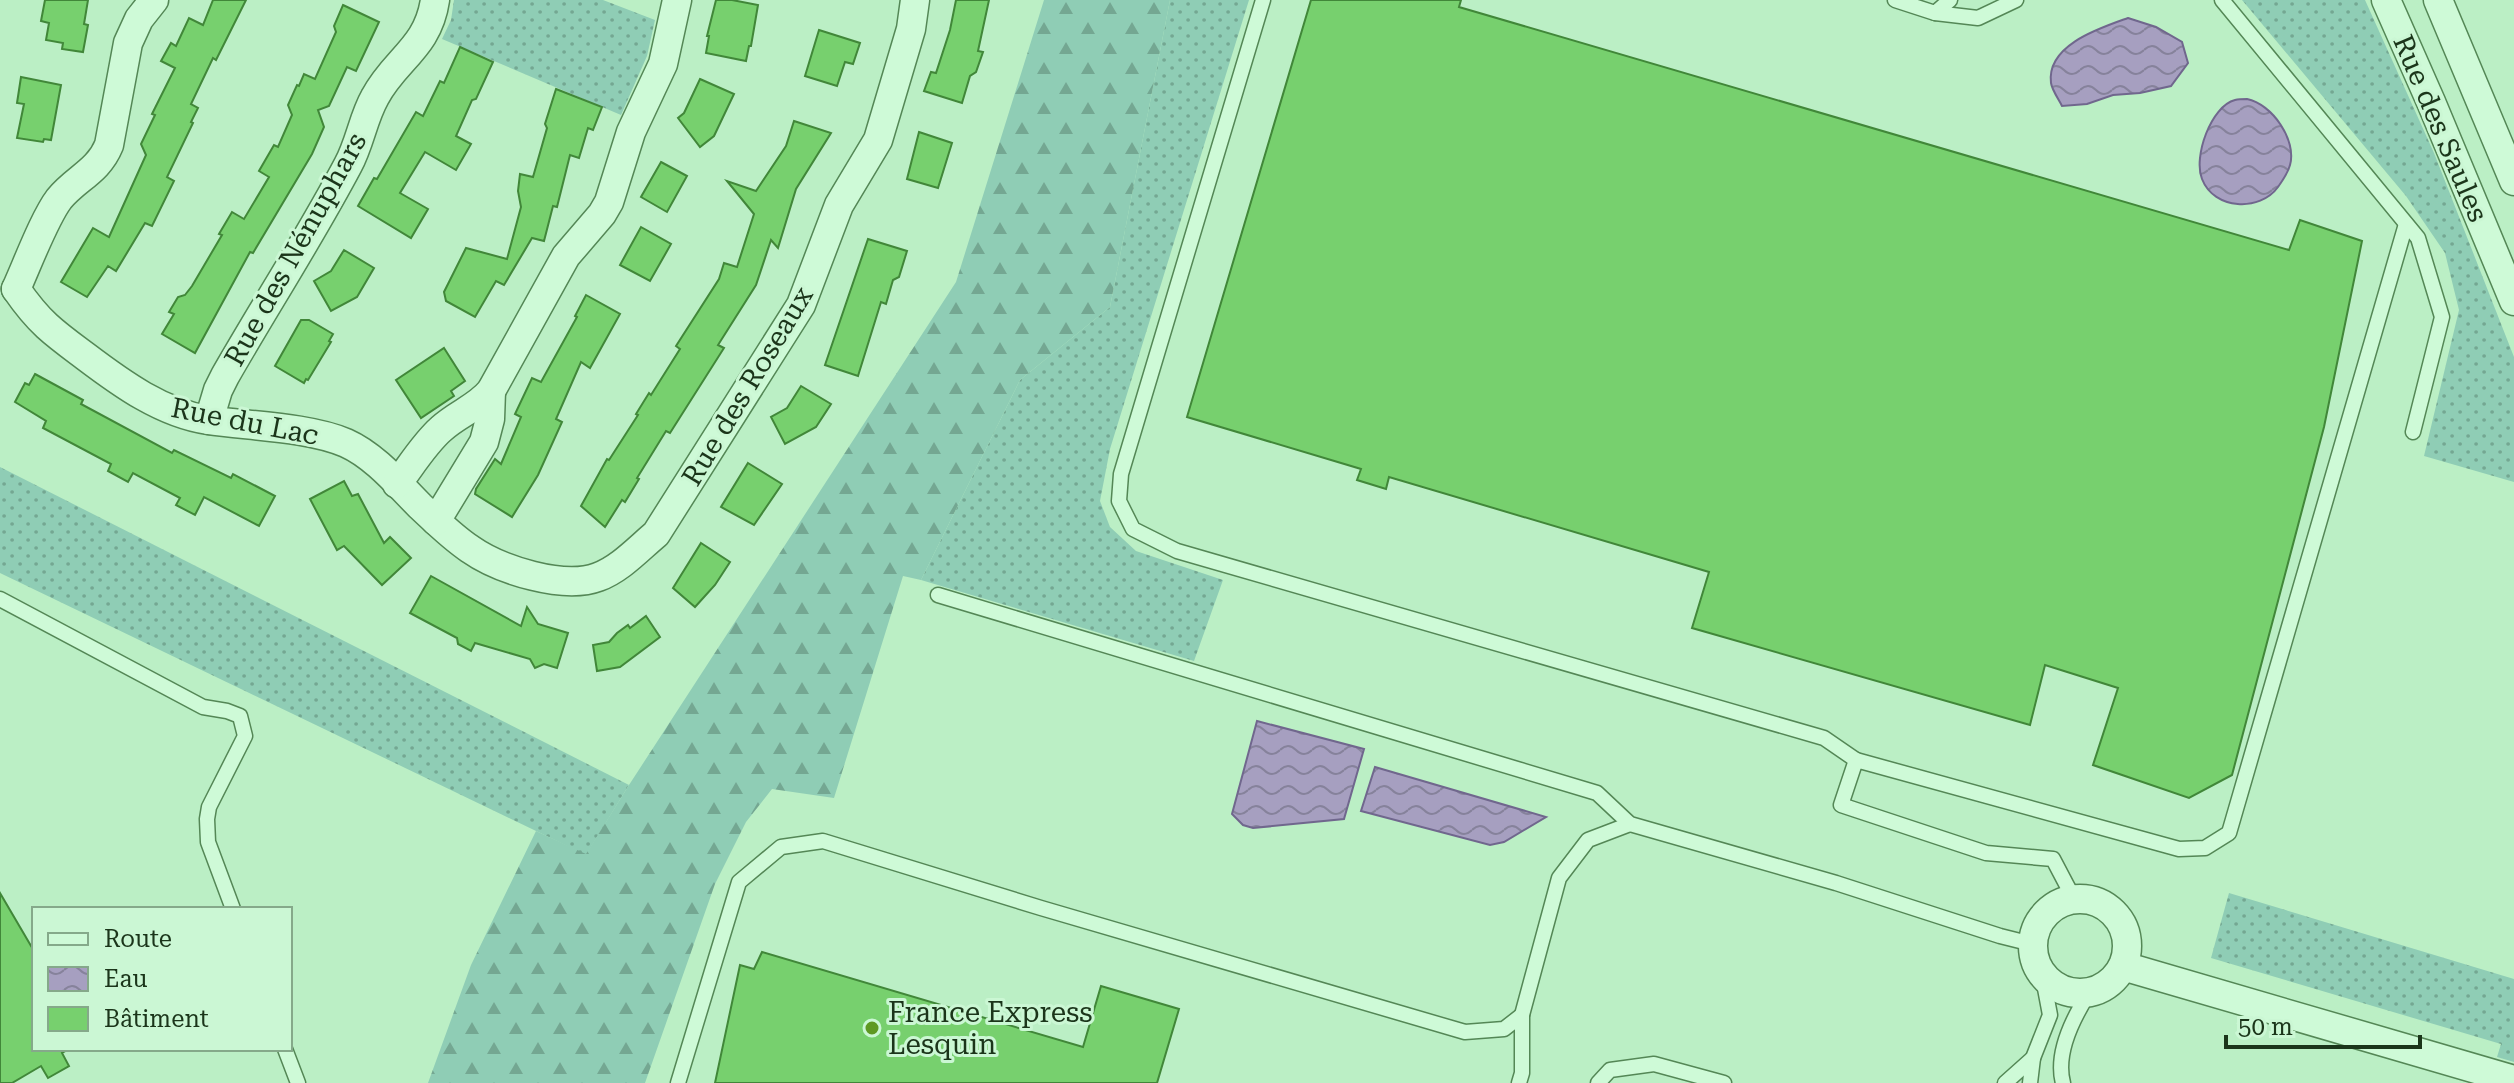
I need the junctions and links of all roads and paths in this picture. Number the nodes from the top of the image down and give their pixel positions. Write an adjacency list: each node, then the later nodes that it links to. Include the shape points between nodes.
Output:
1 (154, 0): 15 (street, Rue du Lac, via 132,31 105,155 55,205)
2 (435, 0): 18 (street, Rue des Nénuphars, via 424,35 374,97 349,164 225,376)
3 (677, 0): 17 (street, via 663,64 631,132 609,202 566,256)
4 (915, 0): 21 (street, Rue des Roseaux, via 878,140 839,205 801,305 656,534 614,569 569,582 487,559)
5 (1263, 0): 24 (lane, via 1121,474 1119,501 1133,529 1177,551 1824,738)
6 (1895, 0): 12 (lane)
7 (1950, 0): 12 (lane)
8 (2016, 0): 12 (lane, via 1978,18)
9 (2222, 0): 14 (lane)
10 (2386, 0): 16 (street, Rue des Saules)
11 (2438, 0): 13 (street, Rue des Saules)
12 (1935, 13)
13 (2514, 181)
14 (2406, 224): 19 (lane, via 2418,238 2442,317); 24 (lane, via 2229,833 2205,848 2179,849)
15 (8, 287): 18 (street, Rue du Lac, via 49,328 115,378 165,407)
16 (2514, 301)
17 (491, 391): 20 (street, via 434,435); 21 (street, via 484,442)
18 (209, 420): 20 (street, Rue du Lac, via 343,442)
19 (2413, 432)
20 (397, 484): 21 (street, Rue du Lac)
21 (436, 521)
22 (938, 595): 25 (lane, via 1597,793)
23 (0, 599): 27 (lane, via 203,707 240,716 245,736 207,819 208,842)
24 (1856, 760): 26 (lane, via 1841,805 1986,853 2053,859)
25 (1630, 824): 28 (lane); 32 (lane, via 1588,840 1559,878)
26 (2074, 899): 28 (street, via 2045,914); 29 (street, via 2099,903 2118,918 2127,941)
27 (232, 907)
28 (2032, 944): 30 (street)
29 (2123, 966): 31 (street, via 2110,983); 35 (street)
30 (2043, 978): 31 (street, via 2064,991); 34 (lane, via 2050,1015)
31 (2089, 993): 43 (lane, via 2074,1015 2064,1049)
32 (1522, 1015): 37 (lane, via 1504,1029 1465,1032 823,841 781,847 739,882); 38 (lane)
33 (286, 1051): 36 (lane)
34 (2033, 1058): 41 (lane); 42 (lane)
35 (2514, 1080)
36 (298, 1083)
37 (678, 1083)
38 (1519, 1083)
39 (1598, 1083): 40 (lane, via 1610,1070 1654,1064)
40 (1724, 1083)
41 (2005, 1083)
42 (2030, 1083)
43 (2063, 1083)

